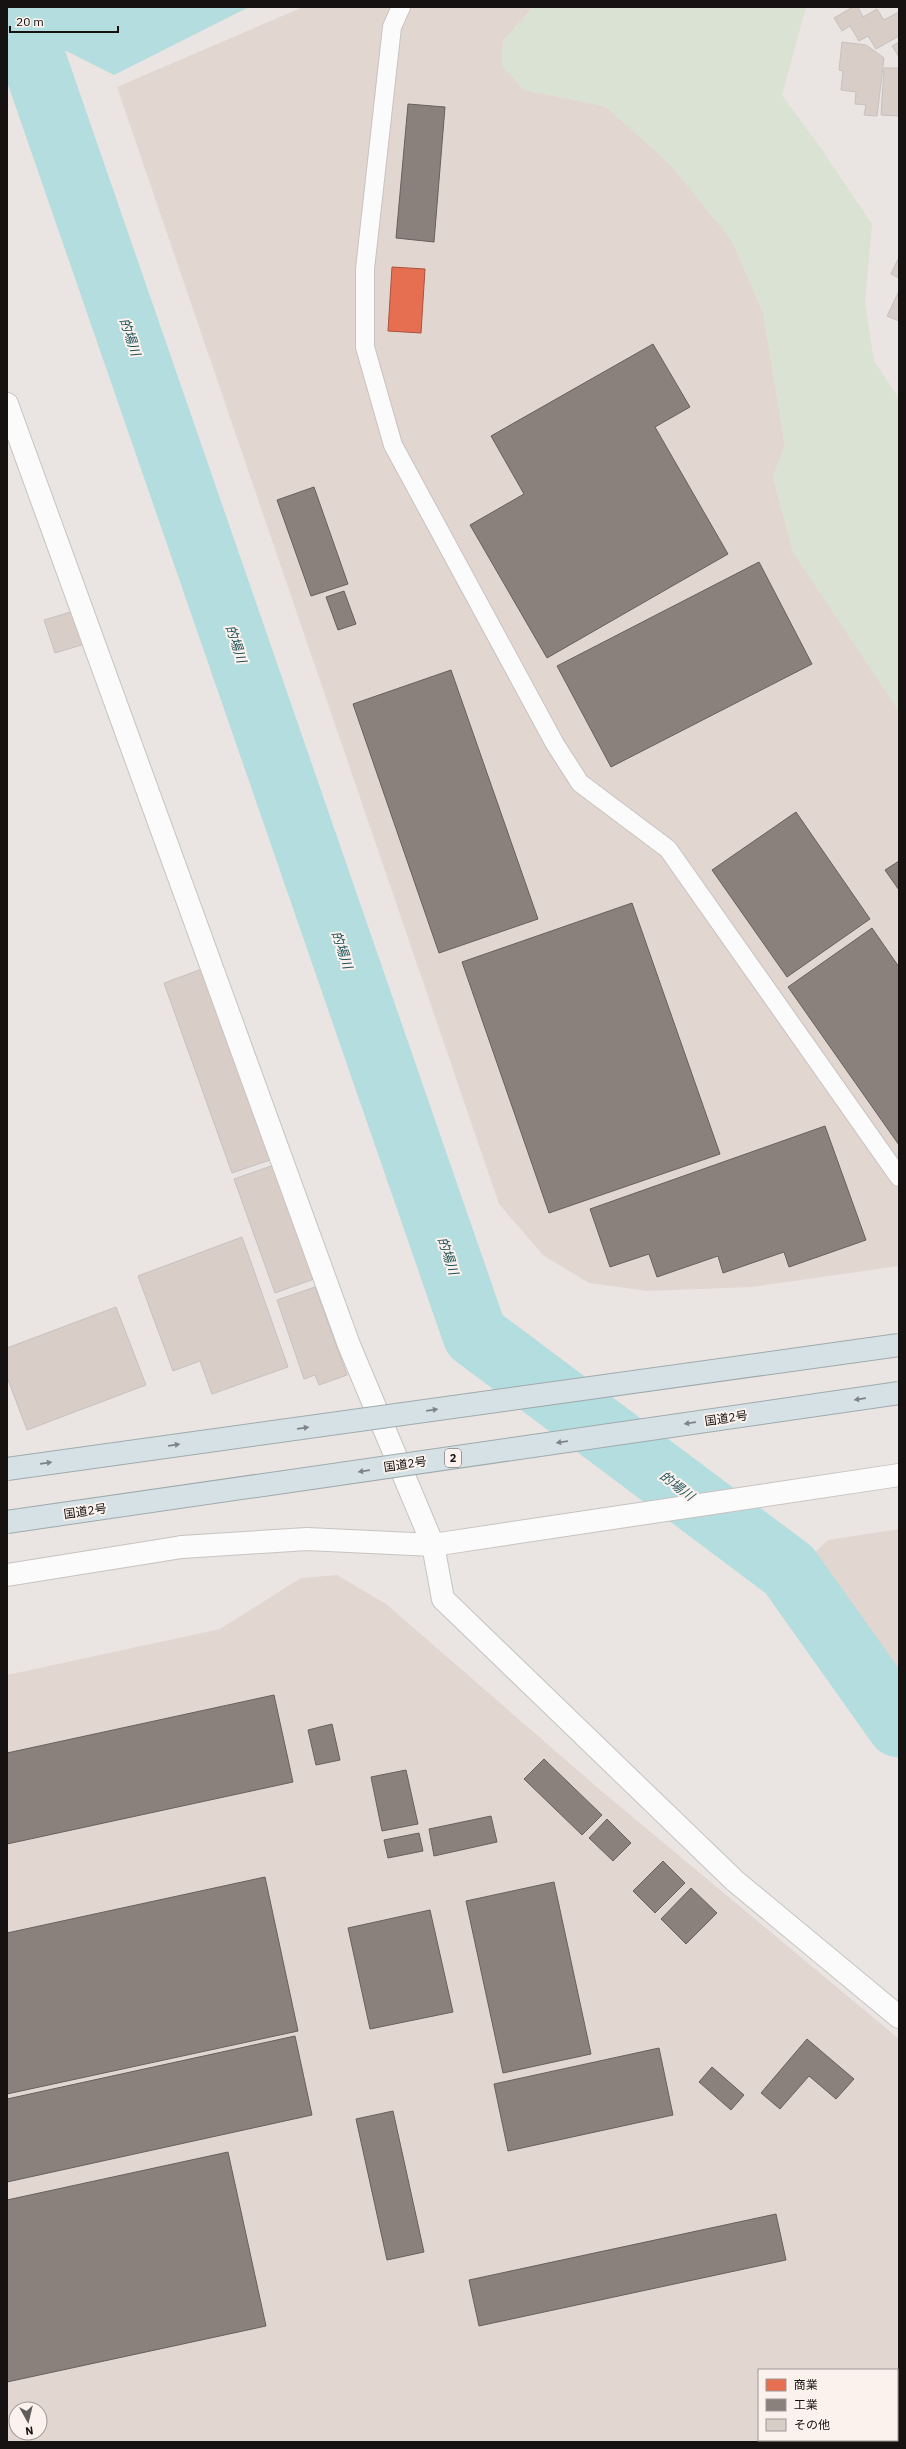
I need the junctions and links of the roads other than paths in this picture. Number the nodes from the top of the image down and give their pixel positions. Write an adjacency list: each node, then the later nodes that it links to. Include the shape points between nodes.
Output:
1 (401, 7): 3 (lane, via 392,27 365,269 365,347 393,445 555,744 580,783 668,849)
2 (7, 404): 9 (street, via 349,1345)
3 (899, 1177)
4 (899, 1345): 6 (highway, one-way to 4, bridge)
5 (899, 1393): 8 (highway, 国道2号 / 2, one-way to 8, bridge)
6 (7, 1469)
7 (899, 1475): 9 (street)
8 (7, 1522)
9 (433, 1545): 10 (street, via 307,1539 182,1547); 11 (street, via 443,1599 735,1881)
10 (7, 1575)
11 (899, 2017)

